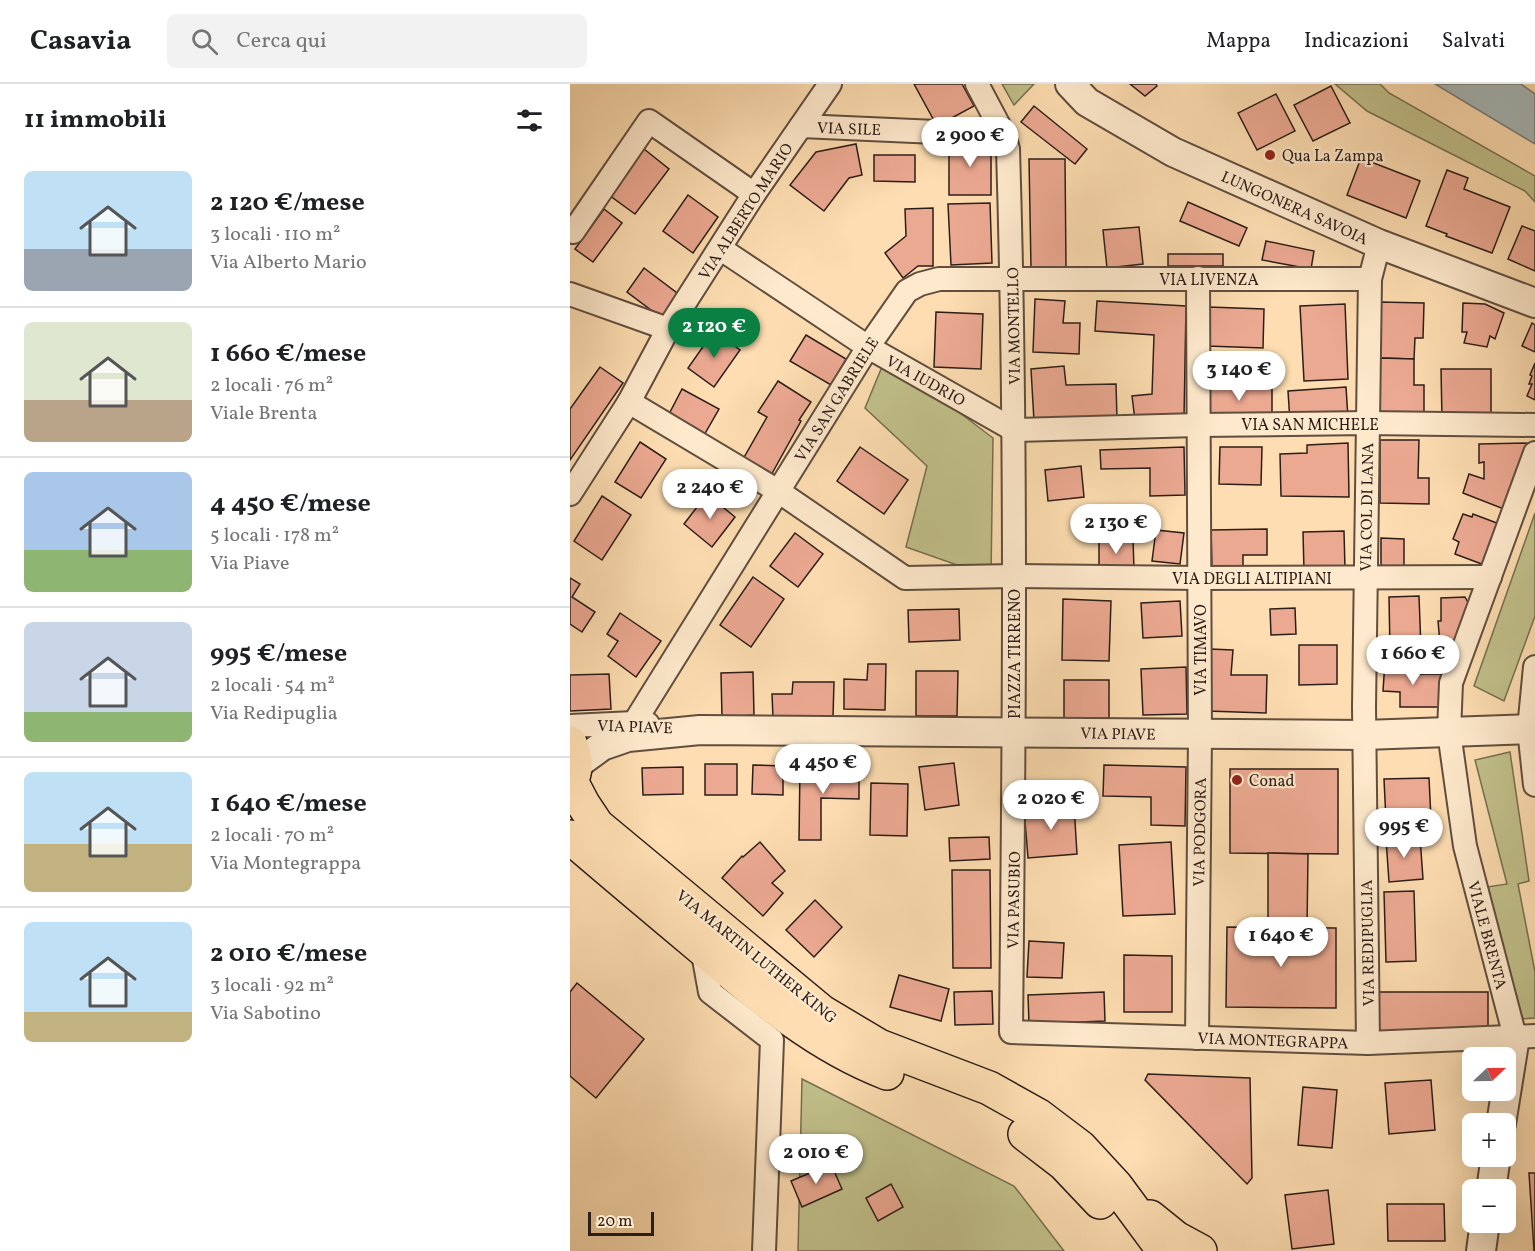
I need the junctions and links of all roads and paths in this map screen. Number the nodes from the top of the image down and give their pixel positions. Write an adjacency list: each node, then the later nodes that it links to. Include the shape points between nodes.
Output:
1 (830, 84): 4 (street, VIA ALBERTO MARIO)
2 (977, 84): 5 (street, VIA MONTELLO)
3 (1070, 84): 8 (street, LUNGONERA SAVOIA, via 1087,102 1173,152)
4 (801, 126): 5 (street, VIA SILE); 6 (street, VIA ALBERTO MARIO)
5 (1004, 135): 12 (street, VIA MONTELLO, via 1008,149)
6 (754, 194): 7 (street, via 649,120); 9 (street, VIA ALBERTO MARIO)
7 (573, 232)
8 (1379, 244): 11 (street); 14 (street, LUNGONERA SAVOIA)
9 (721, 249): 15 (street, VIA ALBERTO MARIO); 16 (street, VIA IUDRIO)
10 (1198, 278): 11 (street, VIA LIVENZA); 12 (street, VIA LIVENZA); 19 (street, VIA TIMAVO)
11 (1370, 279): 18 (street, VIA COL DI LANA)
12 (1012, 280): 16 (street, VIA SAN GABRIELE, via 939,279 920,284 907,291); 21 (street, VIA MONTELLO)
13 (570, 294): 15 (street)
14 (1535, 303)
15 (668, 329): 17 (street, VIA ALBERTO MARIO)
16 (868, 347): 21 (street, VIA IUDRIO); 23 (street, VIA SAN GABRIELE)
17 (629, 402): 23 (street, VIA DEGLI ALTIPIANI); 24 (street, VIA ALBERTO MARIO)
18 (1368, 423): 19 (street, VIA SAN MICHELE); 20 (street, VIA SAN MICHELE); 28 (street, VIA COL DI LANA)
19 (1198, 425): 21 (street, VIA SAN MICHELE); 27 (street, VIA TIMAVO)
20 (1535, 425)
21 (1014, 430): 25 (street, VIA MONTELLO)
22 (1535, 453): 26 (street, VIALE BRENTA)
23 (778, 491): 25 (street, VIA DEGLI ALTIPIANI, via 905,578); 30 (street, VIA SAN GABRIELE)
24 (570, 494)
25 (1014, 576): 27 (street, VIA DEGLI ALTIPIANI); 34 (street, PIAZZA TIRRENO)
26 (1490, 577): 28 (street, VIA DEGLI ALTIPIANI); 35 (street, VIALE BRENTA, via 1451,683)
27 (1200, 578): 28 (street, VIA DEGLI ALTIPIANI); 36 (street, VIA TIMAVO)
28 (1365, 578): 37 (street, VIA COL DI LANA)
29 (1535, 667): 32 (street)
30 (634, 723): 31 (street, VIA PIAVE); 33 (street, VIA PIAVE)
31 (570, 726)
32 (1532, 729): 35 (street, VIA PIAVE); 39 (street)
33 (700, 730): 34 (street, VIA PIAVE); 38 (street, VIA PIAVE, via 628,737 602,746)
34 (1014, 732): 36 (street, VIA PIAVE); 42 (street, VIA PASUBIO)
35 (1449, 732): 37 (street, VIA PIAVE); 43 (street, VIALE BRENTA, via 1465,846)
36 (1200, 735): 37 (street, VIA PIAVE); 44 (street, VIA PODGORA)
37 (1364, 735): 45 (street, VIA REDIPUGLIA)
38 (572, 768): 47 (main road, VIA MARTIN LUTHER KING, via 582,804 597,825 822,1012 879,1046 989,1088 1039,1116 1080,1147)
39 (1535, 785)
40 (570, 837): 41 (main road, VIA MARTIN LUTHER KING)
41 (702, 948): 49 (street, via 710,992 772,1040); 50 (main road, VIA MARTIN LUTHER KING, via 809,1033 869,1066 979,1108 1027,1135 1064,1164)
42 (1011, 1032): 44 (street, VIA MONTEGRAPPA)
43 (1525, 1036): 45 (street, VIA MONTEGRAPPA); 46 (street)
44 (1197, 1038): 45 (street, VIA MONTEGRAPPA)
45 (1368, 1043)
46 (1504, 1113)
47 (1116, 1186): 51 (main road, VIA MARTIN LUTHER KING); 52 (main road, via 1176,1238)
48 (1483, 1233): 53 (street)
49 (764, 1251)
50 (1140, 1251)
51 (1164, 1251)
52 (1200, 1251)
53 (1481, 1251)

